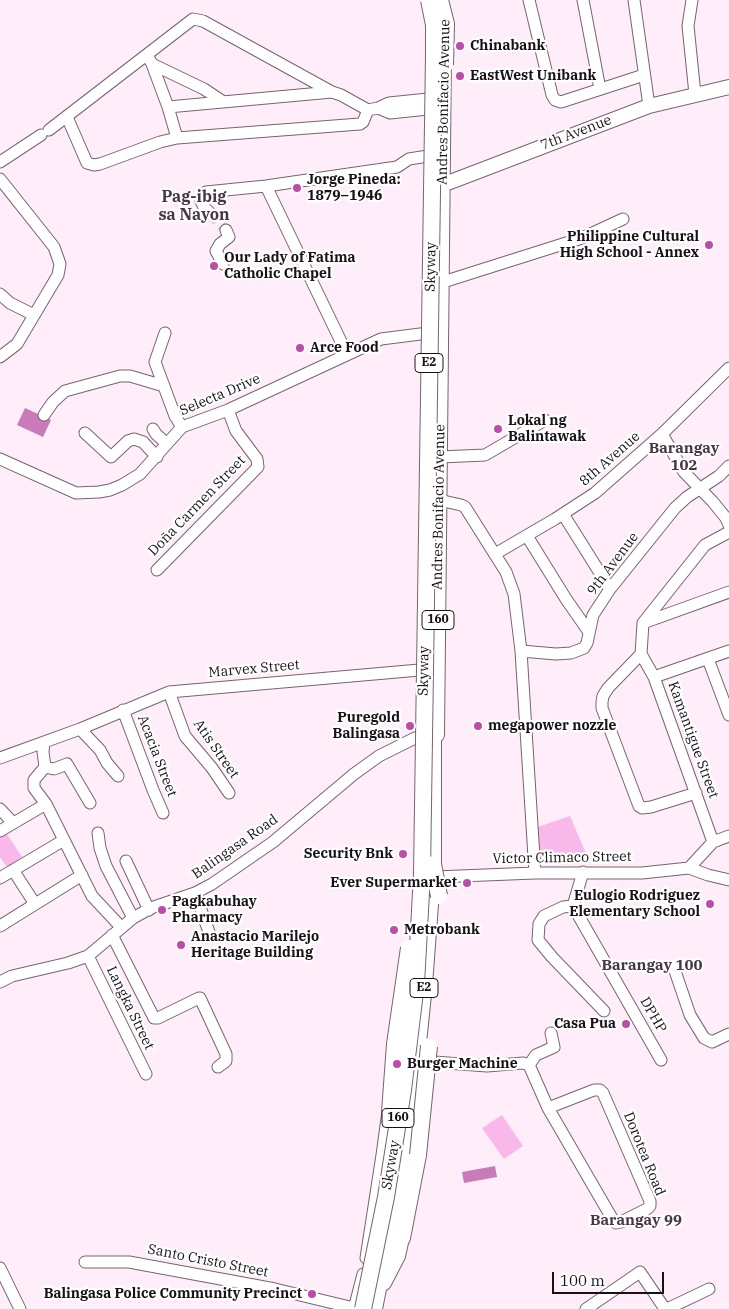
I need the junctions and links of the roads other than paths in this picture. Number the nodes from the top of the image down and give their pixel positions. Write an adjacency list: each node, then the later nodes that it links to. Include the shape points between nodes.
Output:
1 (430, 0): 16 (main road, Andres Bonifacio Avenue / 160); 96 (highway, Skyway / E2, bridge, via 434,26)
2 (440, 0): 8 (highway, Skyway / E2, bridge)
3 (445, 0): 8 (highway, bridge); 25 (main road, Andres Bonifacio Avenue / 160)
4 (529, 0): 12 (street, via 555,100 561,102)
5 (583, 0): 12 (street)
6 (634, 0): 10 (street)
7 (692, 0): 14 (street, via 688,26)
8 (446, 24): 96 (highway, Skyway / E2, bridge)
9 (150, 59): 13 (street, via 192,19 203,21); 15 (street); 18 (street); 20 (street)
10 (644, 75): 12 (street); 17 (street)
11 (729, 86): 14 (main road, 7th Avenue)
12 (600, 89)
13 (332, 92): 15 (street); 19 (street)
14 (695, 94): 17 (main road, 7th Avenue)
15 (222, 101): 18 (street)
16 (428, 104): 19 (street, via 389,103); 22 (main road, Andres Bonifacio Avenue / 160)
17 (649, 106): 25 (main road, 7th Avenue)
18 (168, 107): 21 (street)
19 (373, 109): 21 (street, via 360,124)
20 (67, 117): 21 (street, via 86,163 94,165); 23 (street)
21 (177, 138)
22 (428, 156): 26 (street, via 409,158 397,166); 27 (main road, Andres Bonifacio Avenue / 160)
23 (0, 162)
24 (0, 179): 34 (street, via 59,256 58,275)
25 (443, 185): 27 (main road, 7th Avenue); 32 (main road, Andres Bonifacio Avenue / 160)
26 (266, 186): 28 (street, via 204,193 201,203); 38 (street)
27 (427, 191): 37 (main road, Andres Bonifacio Avenue / 160)
28 (210, 213)
29 (623, 219): 32 (street, via 582,238)
30 (226, 230): 31 (street, via 229,237 216,251)
31 (223, 264)
32 (443, 282): 35 (main road, Andres Bonifacio Avenue / 160)
33 (0, 294): 34 (street)
34 (34, 315): 39 (street, via 18,344)
35 (443, 332): 37 (street, Selecta Drive); 51 (main road, Andres Bonifacio Avenue / 160)
36 (165, 333): 41 (street, via 155,360)
37 (425, 333): 38 (street, Selecta Drive, via 385,338); 70 (main road, Andres Bonifacio Avenue / 160)
38 (347, 354): 42 (street, Selecta Drive)
39 (0, 357)
40 (726, 376): 48 (street, 8th Avenue)
41 (164, 386): 43 (street, via 120,376 65,392); 45 (street)
42 (228, 410): 45 (street, Selecta Drive); 61 (street, Doña Carmen Street, via 236,431 258,463 255,471)
43 (44, 414)
44 (545, 420): 51 (street, via 485,455)
45 (182, 427): 49 (street, Selecta Drive)
46 (153, 429): 49 (street)
47 (84, 433): 50 (street, via 111,457 134,438 143,442)
48 (662, 434): 54 (street, via 684,472); 56 (street, 8th Avenue, via 595,493)
49 (167, 444): 50 (street, Selecta Drive)
50 (157, 457): 52 (street, Selecta Drive, via 140,474 122,485 99,492 76,493)
51 (440, 458): 55 (main road, Andres Bonifacio Avenue / 160)
52 (0, 459)
53 (729, 466): 54 (street, 9th Avenue)
54 (699, 489): 57 (street); 62 (street, 9th Avenue, via 675,508)
55 (439, 500): 60 (street, via 465,507); 70 (main road, Andres Bonifacio Avenue / 160)
56 (563, 514): 59 (street, 8th Avenue); 62 (street)
57 (729, 525)
58 (729, 532): 64 (street, via 705,546)
59 (527, 536): 60 (street, 8th Avenue); 65 (street)
60 (495, 554): 66 (street, via 514,594)
61 (157, 570)
62 (610, 589): 65 (street, 9th Avenue, via 594,616)
63 (729, 592): 64 (street)
64 (643, 623): 68 (street)
65 (589, 632): 66 (street, 9th Avenue, via 588,644 571,653)
66 (521, 651): 98 (street)
67 (729, 651): 69 (street)
68 (641, 654): 71 (street, Kamantigue Street); 82 (street, via 608,688 602,702 636,803 646,808)
69 (708, 659): 71 (street); 74 (street)
70 (431, 669): 72 (street, Marvex Street); 76 (main road, Andres Bonifacio Avenue / 160); 96 (main road, Andres Bonifacio Avenue / 160)
71 (654, 677): 82 (street, Kamantigue Street)
72 (170, 692): 73 (street, Marvex Street); 81 (street, Atis Street, via 185,736)
73 (123, 710): 75 (street, Marvex Street); 86 (street, Acacia Street)
74 (729, 716)
75 (80, 729): 77 (street, Marvex Street); 80 (street)
76 (422, 738): 102 (street, Balingasa Road, via 414,738 379,756 272,842); 107 (main road, Andres Bonifacio Avenue / 160)
77 (44, 742): 78 (street, Marvex Street); 79 (street)
78 (0, 758)
79 (45, 767): 83 (street, via 54,769 67,764); 84 (street, via 33,784)
80 (118, 776)
81 (228, 793)
82 (696, 793): 92 (street, Kamantigue Street)
83 (90, 803)
84 (46, 804): 87 (street); 91 (street)
85 (0, 809): 87 (street)
86 (163, 813)
87 (13, 823): 88 (street)
88 (0, 831)
89 (98, 833): 106 (street, via 106,866)
90 (729, 836): 92 (street)
91 (64, 840): 95 (street); 99 (street)
92 (714, 842): 94 (street)
93 (126, 860): 105 (street)
94 (690, 868): 97 (street, Victor Climaco Street); 101 (street)
95 (13, 870): 100 (street); 103 (street)
96 (430, 872): 98 (street, Victor Climaco Street); 118 (main road, Andres Bonifacio Avenue / 160); 124 (highway, bridge, via 439,896 430,1046 418,1155); 126 (highway, bridge, via 407,958 394,1044 390,1118); 131 (highway, Skyway / E2, bridge, via 403,1090 383,1214); 132 (highway, Skyway / E2, bridge, via 414,1091)
97 (583, 872): 98 (street, Victor Climaco Street); 104 (street)
98 (535, 873)
99 (82, 875): 103 (street); 109 (street)
100 (0, 878)
101 (729, 880)
102 (195, 893): 105 (street, Balingasa Road); 110 (street)
103 (36, 904): 108 (street)
104 (573, 906): 114 (street, via 544,916 539,924 538,940); 117 (street, DPHP)
105 (149, 910): 106 (street, Balingasa Road)
106 (133, 918): 109 (street, Balingasa Road)
107 (418, 925): 126 (street, Andres Bonifacio Avenue, via 402,990); 131 (main road, Andres Bonifacio Avenue / 160, via 402,1090 374,1266)
108 (0, 926)
109 (116, 931): 111 (street, Balingasa Road); 120 (street, via 154,1018 200,998 226,1054 226,1061)
110 (209, 932)
111 (88, 956): 113 (street, Balingasa Road); 121 (street, Langka Street)
112 (674, 968): 116 (street, via 690,1014 704,1038 712,1042)
113 (0, 982)
114 (604, 1011)
115 (551, 1033): 119 (street, via 554,1047 536,1055)
116 (729, 1034)
117 (661, 1060)
118 (419, 1061): 119 (street, via 487,1066); 123 (main road, Andres Bonifacio Avenue / 160, via 406,1174)
119 (529, 1065): 122 (street, Dorotea Road)
120 (218, 1067)
121 (146, 1074)
122 (548, 1108): 122 (street, Dorotea Road, via 600,1090 650,1206 616,1223)
123 (397, 1214): 124 (main road); 128 (main road, Andres Bonifacio Avenue / 160)
124 (402, 1238): 128 (main road, via 398,1256)
125 (85, 1262): 131 (street, Santo Cristo Street, via 129,1262 275,1289)
126 (365, 1264): 131 (street, Andres Bonifacio Avenue)
127 (0, 1268): 130 (street)
128 (384, 1283): 133 (main road, Andres Bonifacio Avenue / 160)
129 (709, 1290): 135 (street)
130 (20, 1309)
131 (359, 1309)
132 (374, 1309)
133 (379, 1309)
134 (586, 1309): 135 (street, via 640,1272)
135 (666, 1309)

